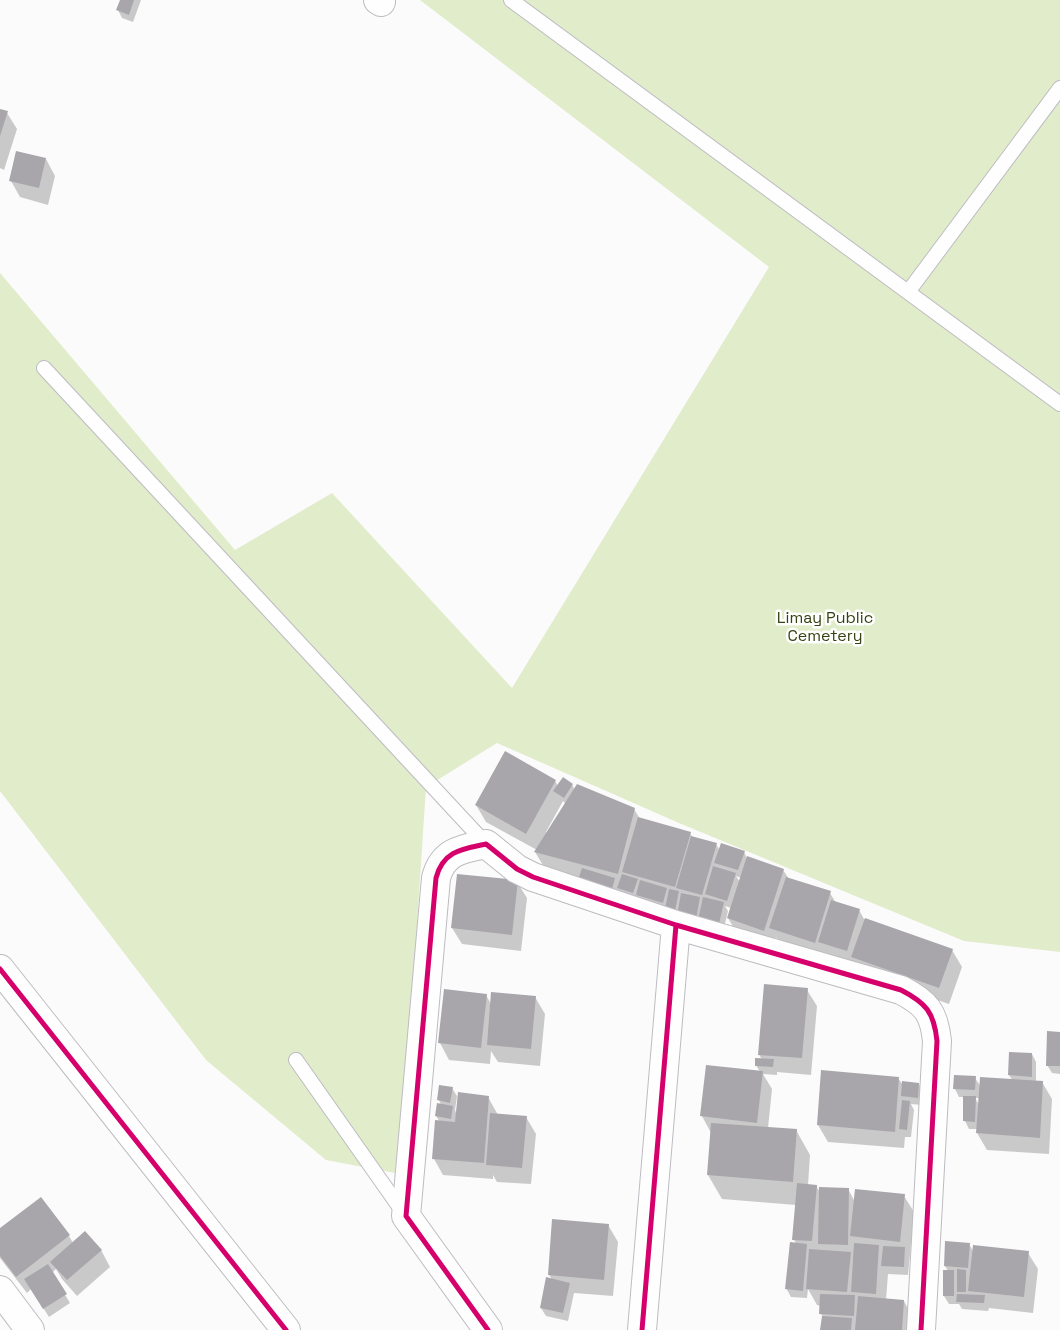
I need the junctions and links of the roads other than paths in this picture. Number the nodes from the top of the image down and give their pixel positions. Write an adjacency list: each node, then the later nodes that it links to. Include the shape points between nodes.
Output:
1 (511, 0): 3 (lane)
2 (1060, 88): 3 (lane)
3 (908, 292): 5 (lane)
4 (44, 368): 6 (lane)
5 (1060, 404)
6 (486, 844): 7 (street, via 517,870 533,877); 10 (street, via 452,853 438,868)
7 (676, 924): 15 (street); 16 (street, via 901,990 916,997 928,1009 935,1024 937,1041)
8 (0, 969): 13 (street)
9 (296, 1060): 10 (lane)
10 (406, 1216): 14 (street)
11 (0, 1290): 12 (street)
12 (30, 1330)
13 (286, 1330)
14 (488, 1330)
15 (642, 1330)
16 (921, 1330)

